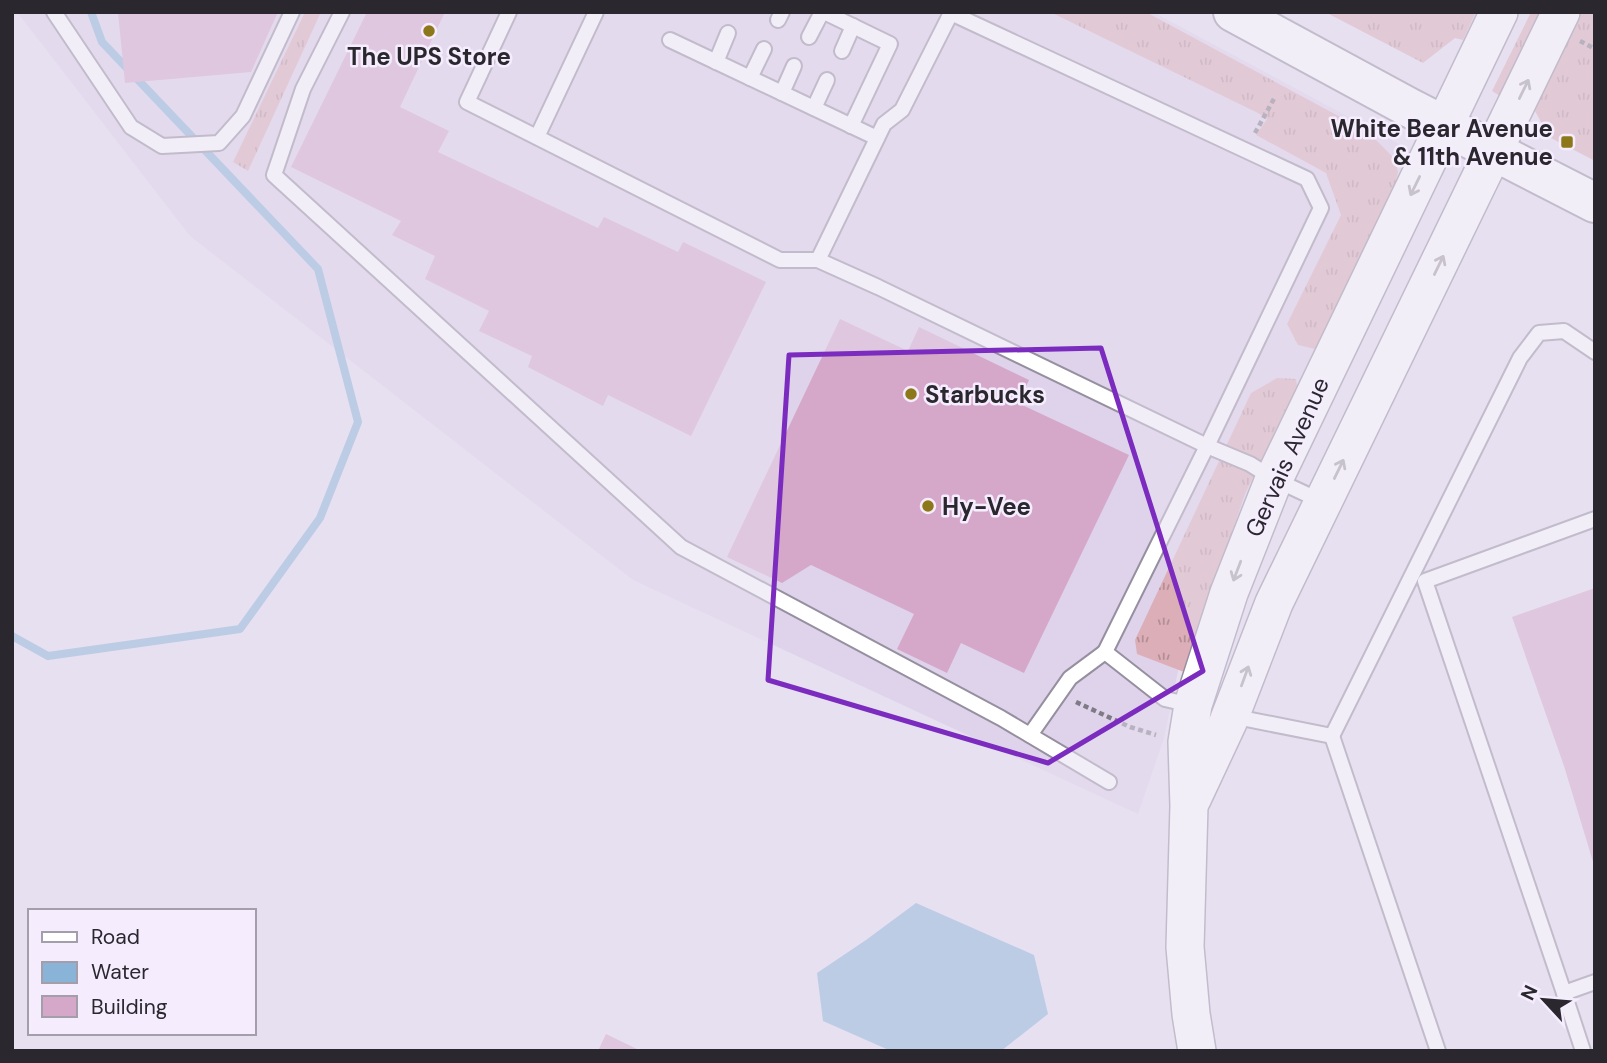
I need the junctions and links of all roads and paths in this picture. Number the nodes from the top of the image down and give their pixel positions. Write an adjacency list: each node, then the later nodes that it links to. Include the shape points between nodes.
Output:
1 (54, 12): 2 (lane, via 131,127 162,146 219,143 243,116)
2 (292, 12)
3 (342, 12): 40 (lane, via 303,89 274,175 681,547)
4 (509, 12): 26 (lane, via 467,102)
5 (596, 12): 26 (lane)
6 (823, 12): 10 (lane); 12 (lane)
7 (1499, 12): 24 (street, Gervais Avenue)
8 (1561, 12): 28 (street, Gervais Avenue, one-way to 8)
9 (1248, 16): 24 (main road)
10 (853, 26): 15 (lane); 25 (lane, via 890,44)
11 (728, 33): 16 (lane)
12 (809, 37)
13 (670, 40): 16 (lane)
14 (764, 49): 18 (lane)
15 (842, 51)
16 (716, 62): 18 (lane)
17 (794, 66): 20 (lane)
18 (750, 78): 20 (lane)
19 (827, 80): 22 (lane)
20 (782, 93): 22 (lane)
21 (1275, 97): 23 (path)
22 (814, 108): 25 (lane)
23 (1262, 120)
24 (1445, 125): 28 (main road); 33 (street, Gervais Avenue, one-way to 33)
25 (851, 126): 27 (lane)
26 (537, 137): 30 (lane, via 780,260)
27 (877, 138): 30 (lane); 32 (lane, via 884,124 902,110 950,13 1307,179 1321,208)
28 (1494, 150): 29 (main road); 34 (street, Gervais Avenue, one-way to 28)
29 (1595, 203)
30 (818, 260): 32 (lane)
31 (1595, 352): 41 (lane, via 1564,331 1539,333 1520,358)
32 (1207, 446): 33 (lane); 36 (lane)
33 (1274, 479): 34 (lane); 38 (street, Gervais Avenue, one-way to 38, via 1229,593)
34 (1323, 503): 38 (street, Gervais Avenue, one-way to 34, via 1274,603)
35 (1595, 519): 44 (lane, via 1425,581)
36 (1105, 652): 37 (lane, via 1070,678); 38 (lane, via 1165,699)
37 (1059, 694): 39 (path); 40 (lane)
38 (1211, 711): 41 (lane); 45 (street, Gervais Avenue, via 1187,742 1185,947)
39 (1156, 734)
40 (1030, 735): 42 (lane)
41 (1332, 736): 46 (lane)
42 (1109, 782)
43 (1595, 982): 44 (lane)
44 (1564, 993): 47 (lane)
45 (1197, 1051)
46 (1438, 1051)
47 (1583, 1051)

